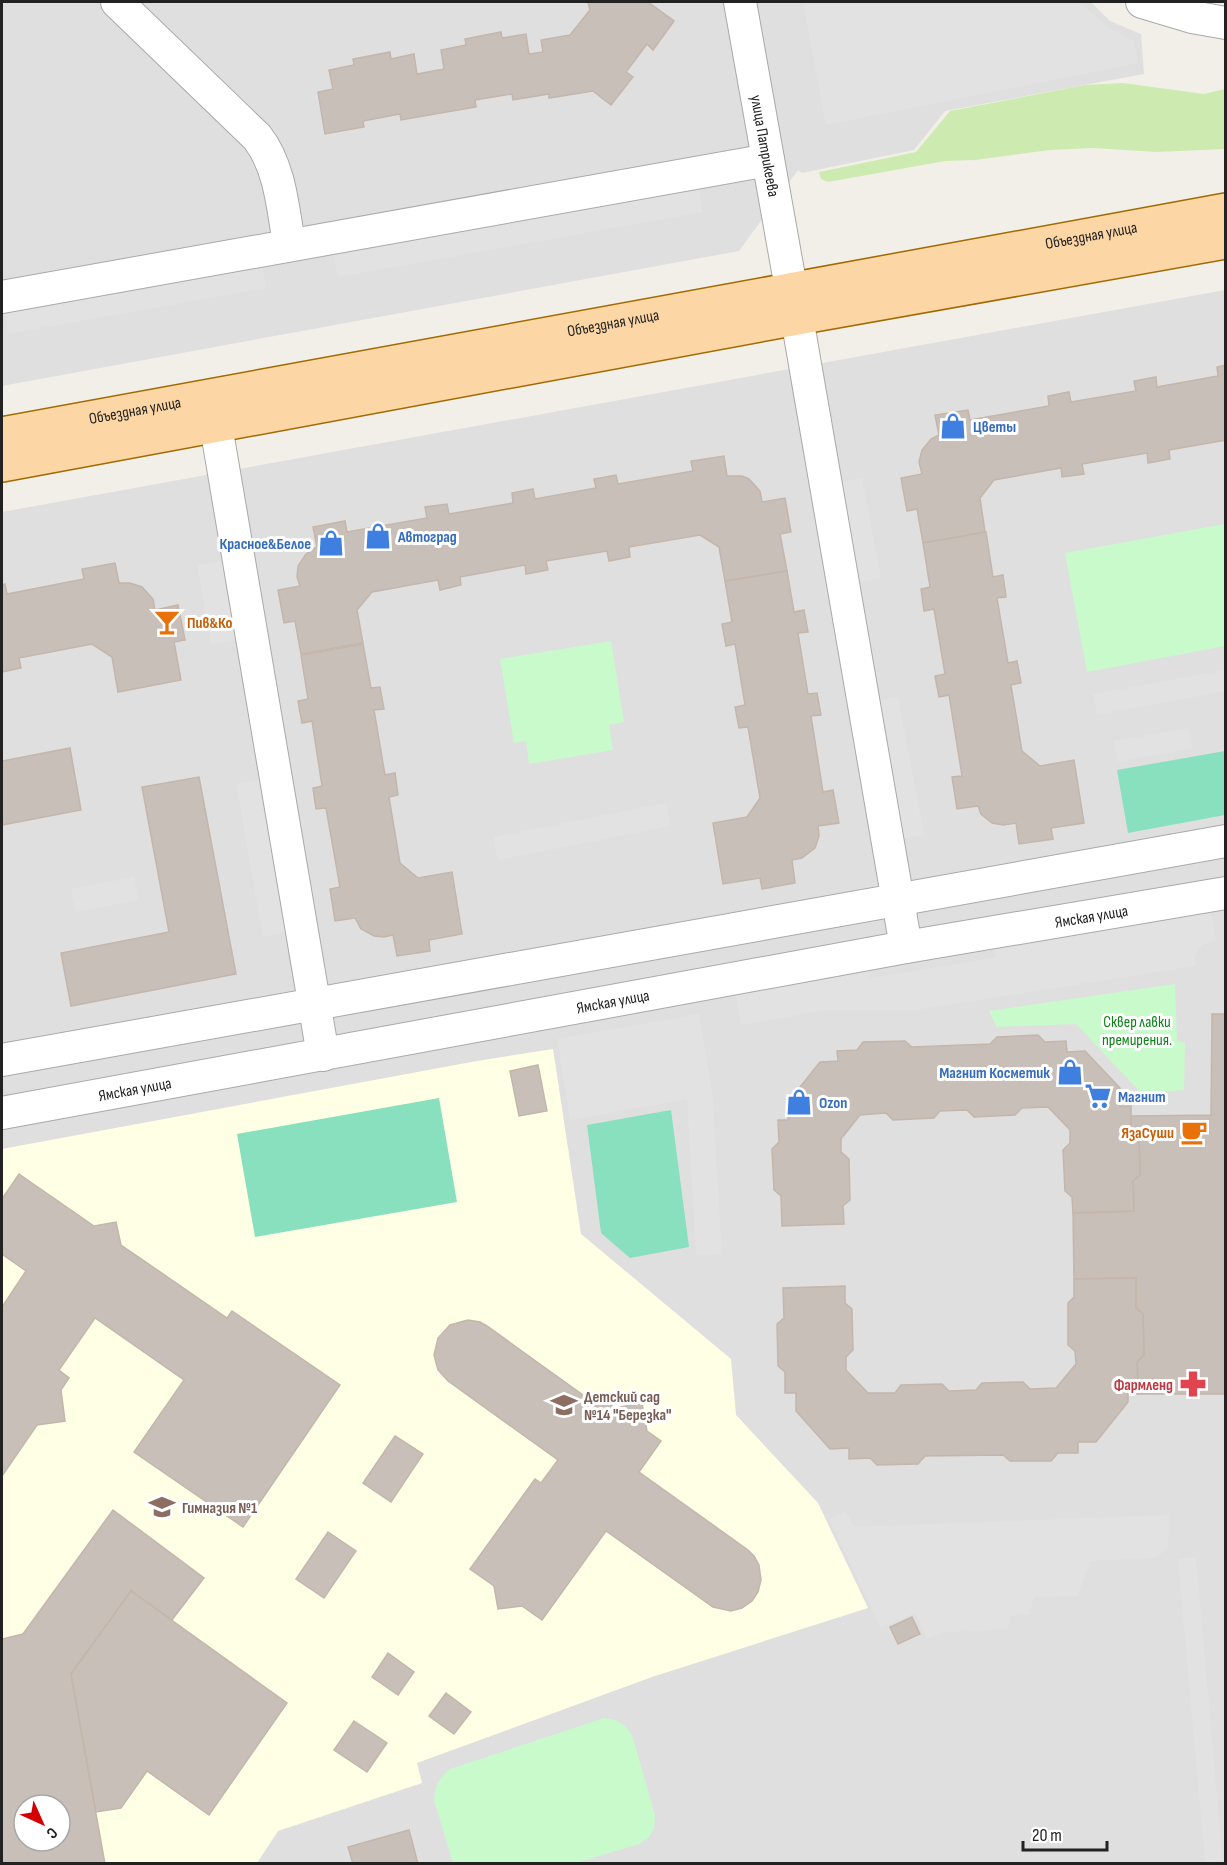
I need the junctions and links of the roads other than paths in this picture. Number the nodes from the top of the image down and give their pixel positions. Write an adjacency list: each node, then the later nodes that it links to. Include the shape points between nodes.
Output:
1 (117, 2): 8 (street, via 266,148 276,175)
2 (740, 2): 5 (street, улица Патрикеева)
3 (1142, 2): 4 (street)
4 (1226, 23)
5 (768, 160): 8 (street); 10 (street, улица Патрикеева)
6 (1226, 210): 10 (main road, Объездная улица)
7 (1226, 242): 10 (main road, Объездная улица)
8 (289, 244): 9 (street)
9 (2, 297)
10 (794, 303): 11 (main road, Объездная улица); 16 (street, улица Патрикеева)
11 (213, 411): 12 (main road, Объездная улица); 13 (main road, Объездная улица); 18 (street)
12 (2, 434)
13 (2, 465)
14 (1226, 841): 16 (street)
15 (1226, 893): 17 (street, Ямская улица)
16 (897, 899): 17 (street, улица Патрикеева); 18 (street)
17 (906, 947): 19 (street, Ямская улица)
18 (314, 1003): 19 (street); 20 (street)
19 (323, 1055): 21 (street, Ямская улица)
20 (2, 1060)
21 (2, 1113)

